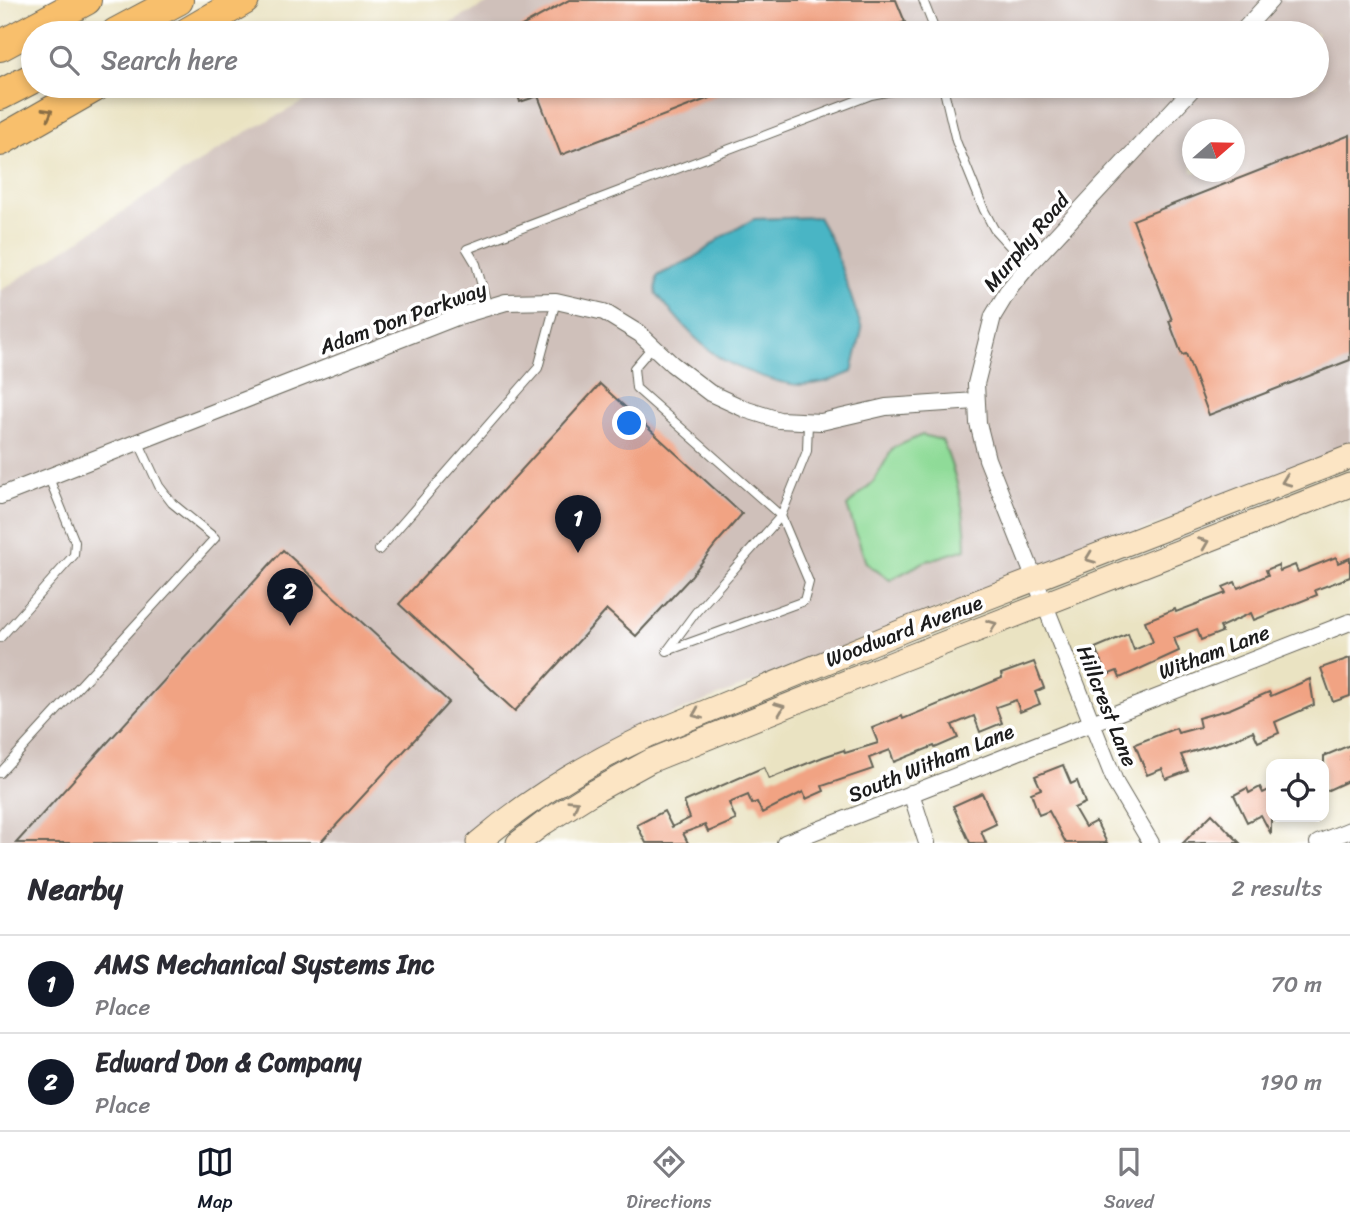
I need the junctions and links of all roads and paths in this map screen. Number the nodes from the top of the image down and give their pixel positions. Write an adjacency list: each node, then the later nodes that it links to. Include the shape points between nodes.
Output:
1 (86, 0): 6 (highway)
2 (178, 0): 7 (highway)
3 (244, 0): 8 (highway)
4 (923, 0): 9 (lane)
5 (1271, 0): 10 (street)
6 (47, 21)
7 (139, 21)
8 (208, 21)
9 (931, 21)
10 (1252, 21)
11 (21, 35): 12 (highway)
12 (0, 46)
13 (21, 84): 14 (highway)
14 (0, 95)
15 (75, 98): 19 (highway, one-way to 15)
16 (863, 98): 22 (lane, via 467,249 477,264)
17 (946, 98): 20 (lane, via 956,141 984,210 994,229)
18 (1184, 98): 20 (street, Murphy Road)
19 (0, 141)
20 (1028, 266): 24 (street, Murphy Road, via 993,316)
21 (556, 301): 22 (street, Adam Don Parkway, via 506,302); 23 (street, Adam Don Parkway, via 604,313); 32 (lane, via 538,368)
22 (488, 308): 26 (street, Adam Don Parkway)
23 (653, 346): 25 (street, Adam Don Parkway, via 710,393 779,420); 31 (lane, via 634,368 636,388)
24 (976, 401): 25 (street, Adam Don Parkway, via 886,407); 33 (street, Murphy Road, via 987,459)
25 (808, 422): 31 (lane, via 807,451)
26 (139, 443): 28 (street, Adam Don Parkway); 38 (lane, via 172,503 215,538)
27 (1350, 457): 33 (street, Woodward Avenue, one-way to 33)
28 (49, 478): 30 (street, Adam Don Parkway); 36 (lane, via 75,542 74,555)
29 (1350, 485): 34 (street, Woodward Avenue, one-way to 29)
30 (0, 496)
31 (781, 516): 31 (lane, via 809,582 804,601 667,651)
32 (379, 550)
33 (1034, 580): 34 (street, Hillcrest Lane); 41 (street, Woodward Avenue, one-way to 41, via 612,752 536,797)
34 (1044, 606): 37 (street, Hillcrest Lane); 42 (street, Woodward Avenue, one-way to 34, via 590,794 650,761)
35 (1350, 622): 37 (street, Witham Lane)
36 (0, 638)
37 (1092, 721): 39 (street, South Witham Lane); 45 (street, Hillcrest Lane, via 1116,785)
38 (0, 773)
39 (911, 793): 43 (street, South Witham Lane); 44 (street)
40 (1350, 830): 46 (street)
41 (478, 843)
42 (518, 843)
43 (785, 843)
44 (927, 843)
45 (1150, 843)
46 (1318, 843)

